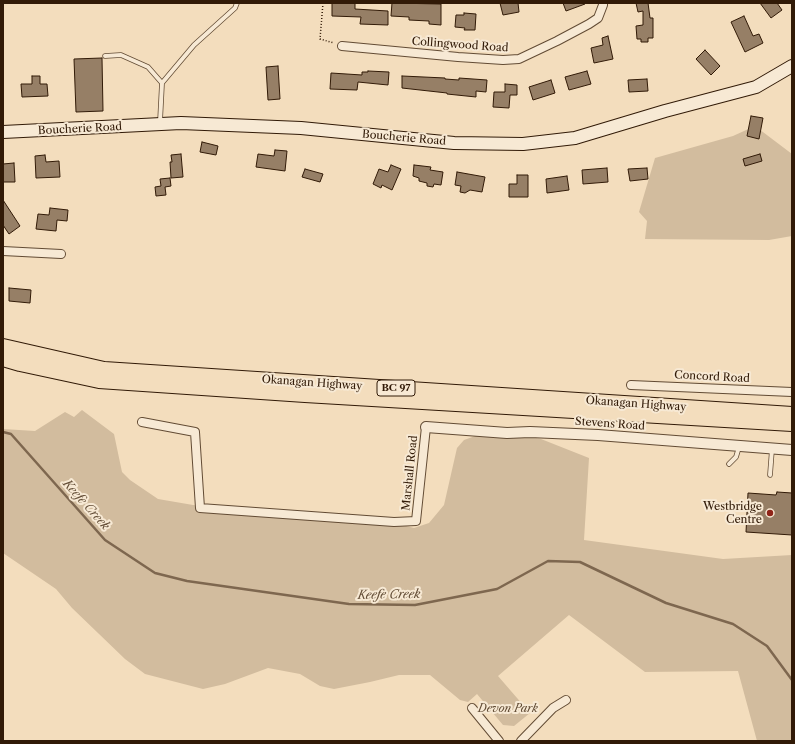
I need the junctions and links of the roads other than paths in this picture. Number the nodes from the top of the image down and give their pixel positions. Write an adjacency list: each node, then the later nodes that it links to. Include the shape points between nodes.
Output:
1 (237, 3): 6 (lane, via 235,8 194,45)
2 (603, 3): 3 (street, Collingwood Road, via 598,18 589,24 519,59 458,57)
3 (342, 46)
4 (105, 56): 6 (lane, via 121,55 148,67)
5 (792, 66): 7 (main road, Boucherie Road, via 756,86 575,138 523,144 454,143 301,128)
6 (162, 83): 7 (lane)
7 (160, 124): 8 (main road, Boucherie Road)
8 (3, 132)
9 (3, 252): 10 (street)
10 (61, 254)
11 (3, 346): 15 (highway, Okanagan Highway / BC 97, via 104,369)
12 (3, 359): 17 (highway, Okanagan Highway / BC 97, via 99,381)
13 (631, 385): 14 (street, Concord Road)
14 (792, 392)
15 (792, 414)
16 (142, 422): 18 (street, Marshall Road, via 195,432 200,508 394,522 416,521)
17 (792, 424)
18 (426, 427): 19 (street, Stevens Road, via 507,433 598,435)
19 (739, 446): 20 (street, Stevens Road); 22 (lane, via 736,457)
20 (772, 448): 21 (street, Stevens Road); 23 (lane)
21 (792, 450)
22 (729, 464)
23 (770, 475)
24 (566, 700): 27 (street, via 553,708)
25 (472, 708): 26 (street)
26 (499, 741)
27 (521, 741)

